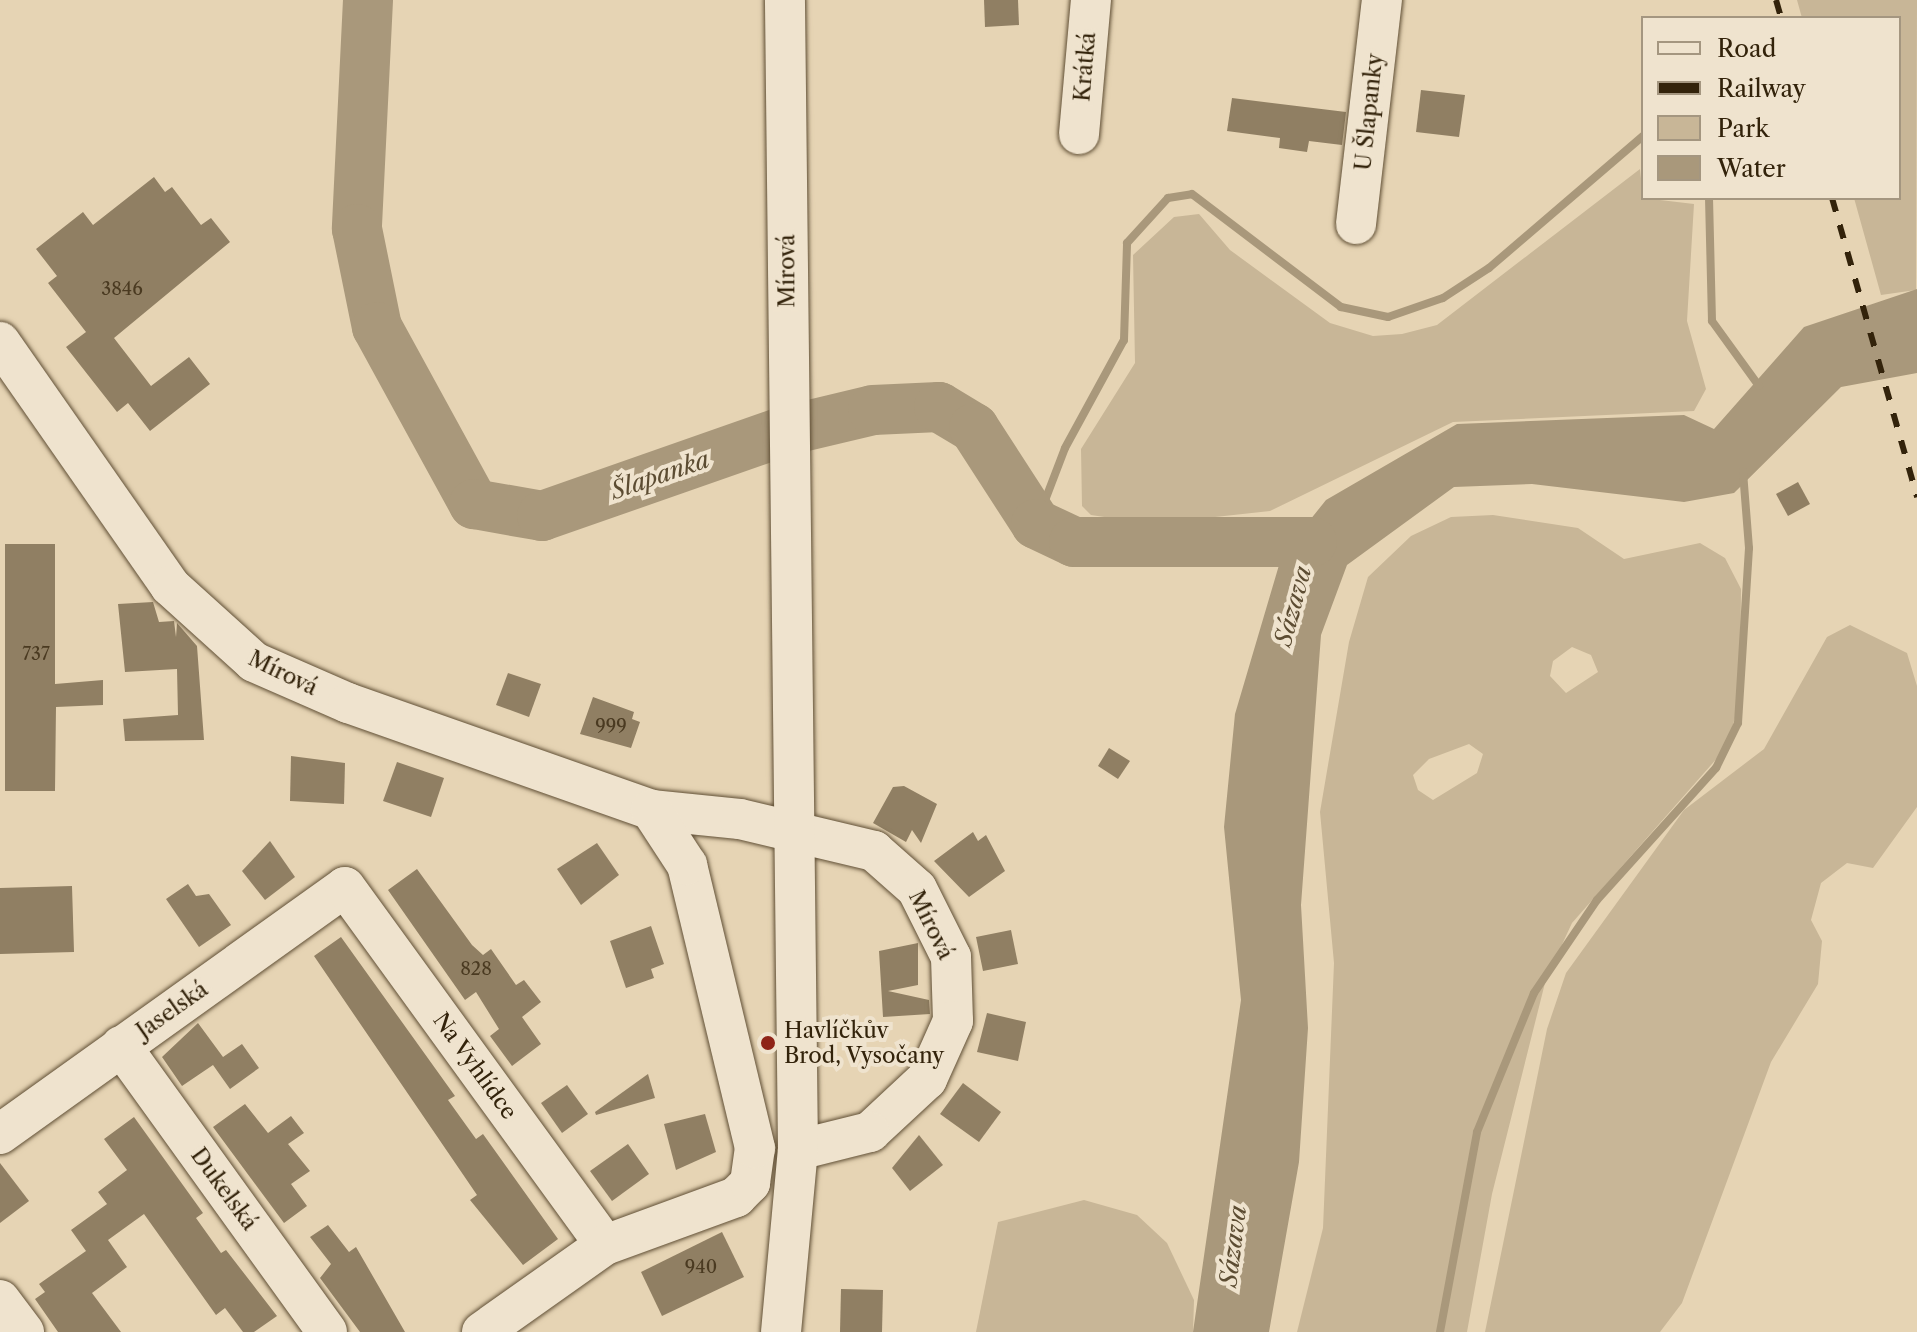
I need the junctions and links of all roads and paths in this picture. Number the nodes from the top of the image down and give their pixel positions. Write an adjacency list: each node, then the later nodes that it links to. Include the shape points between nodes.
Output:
1 (785, 0): 8 (street, Mírová)
2 (1091, 0): 4 (street, Krátká)
3 (1382, 0): 5 (street, U Šlapanky)
4 (1079, 134)
5 (1356, 224)
6 (0, 342): 7 (street, Mírová, via 170,586 254,662 348,703)
7 (651, 810): 8 (street, Mírová); 13 (street, via 687,865 755,1148 750,1183 736,1197)
8 (798, 831): 12 (street, Mírová); 12 (street, Mírová, via 874,851 917,889 951,957 953,1021 927,1079 902,1110 870,1132)
9 (345, 887): 10 (street, Jaselská); 13 (street, Na Vyhlídce)
10 (121, 1046): 11 (street, Jaselská); 16 (street, Dukelská)
11 (0, 1134)
12 (798, 1150): 18 (street, Mírová)
13 (605, 1245): 17 (street)
14 (0, 1300): 15 (street)
15 (24, 1332)
16 (327, 1332)
17 (482, 1332)
18 (781, 1332)

